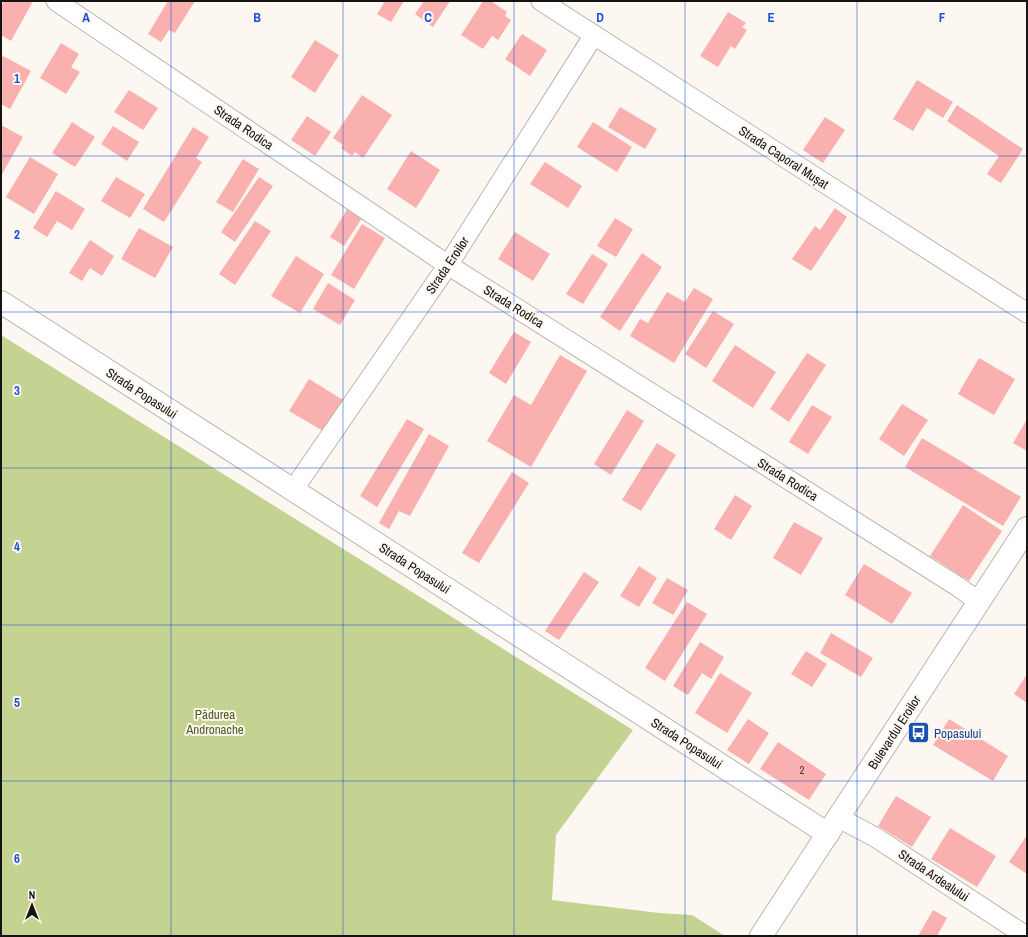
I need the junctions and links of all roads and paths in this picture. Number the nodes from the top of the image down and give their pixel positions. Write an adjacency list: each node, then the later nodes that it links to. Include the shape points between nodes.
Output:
1 (56, 1): 4 (street, Strada Rodica)
2 (541, 1): 3 (street, Strada Caporal Mușat)
3 (594, 35): 4 (street, Strada Eroilor); 6 (street, Strada Caporal Mușat)
4 (448, 265): 7 (street, Strada Eroilor); 9 (street, Strada Rodica)
5 (1, 302): 7 (street, Strada Popasului)
6 (1027, 313)
7 (294, 490): 10 (street, Strada Popasului)
8 (1027, 528): 9 (street, Bulevardul Eroilor)
9 (978, 601): 10 (street, Bulevardul Eroilor)
10 (833, 826): 11 (street, Bulevardul Eroilor); 12 (street, Strada Ardealului, via 875,837)
11 (761, 936)
12 (1026, 936)

